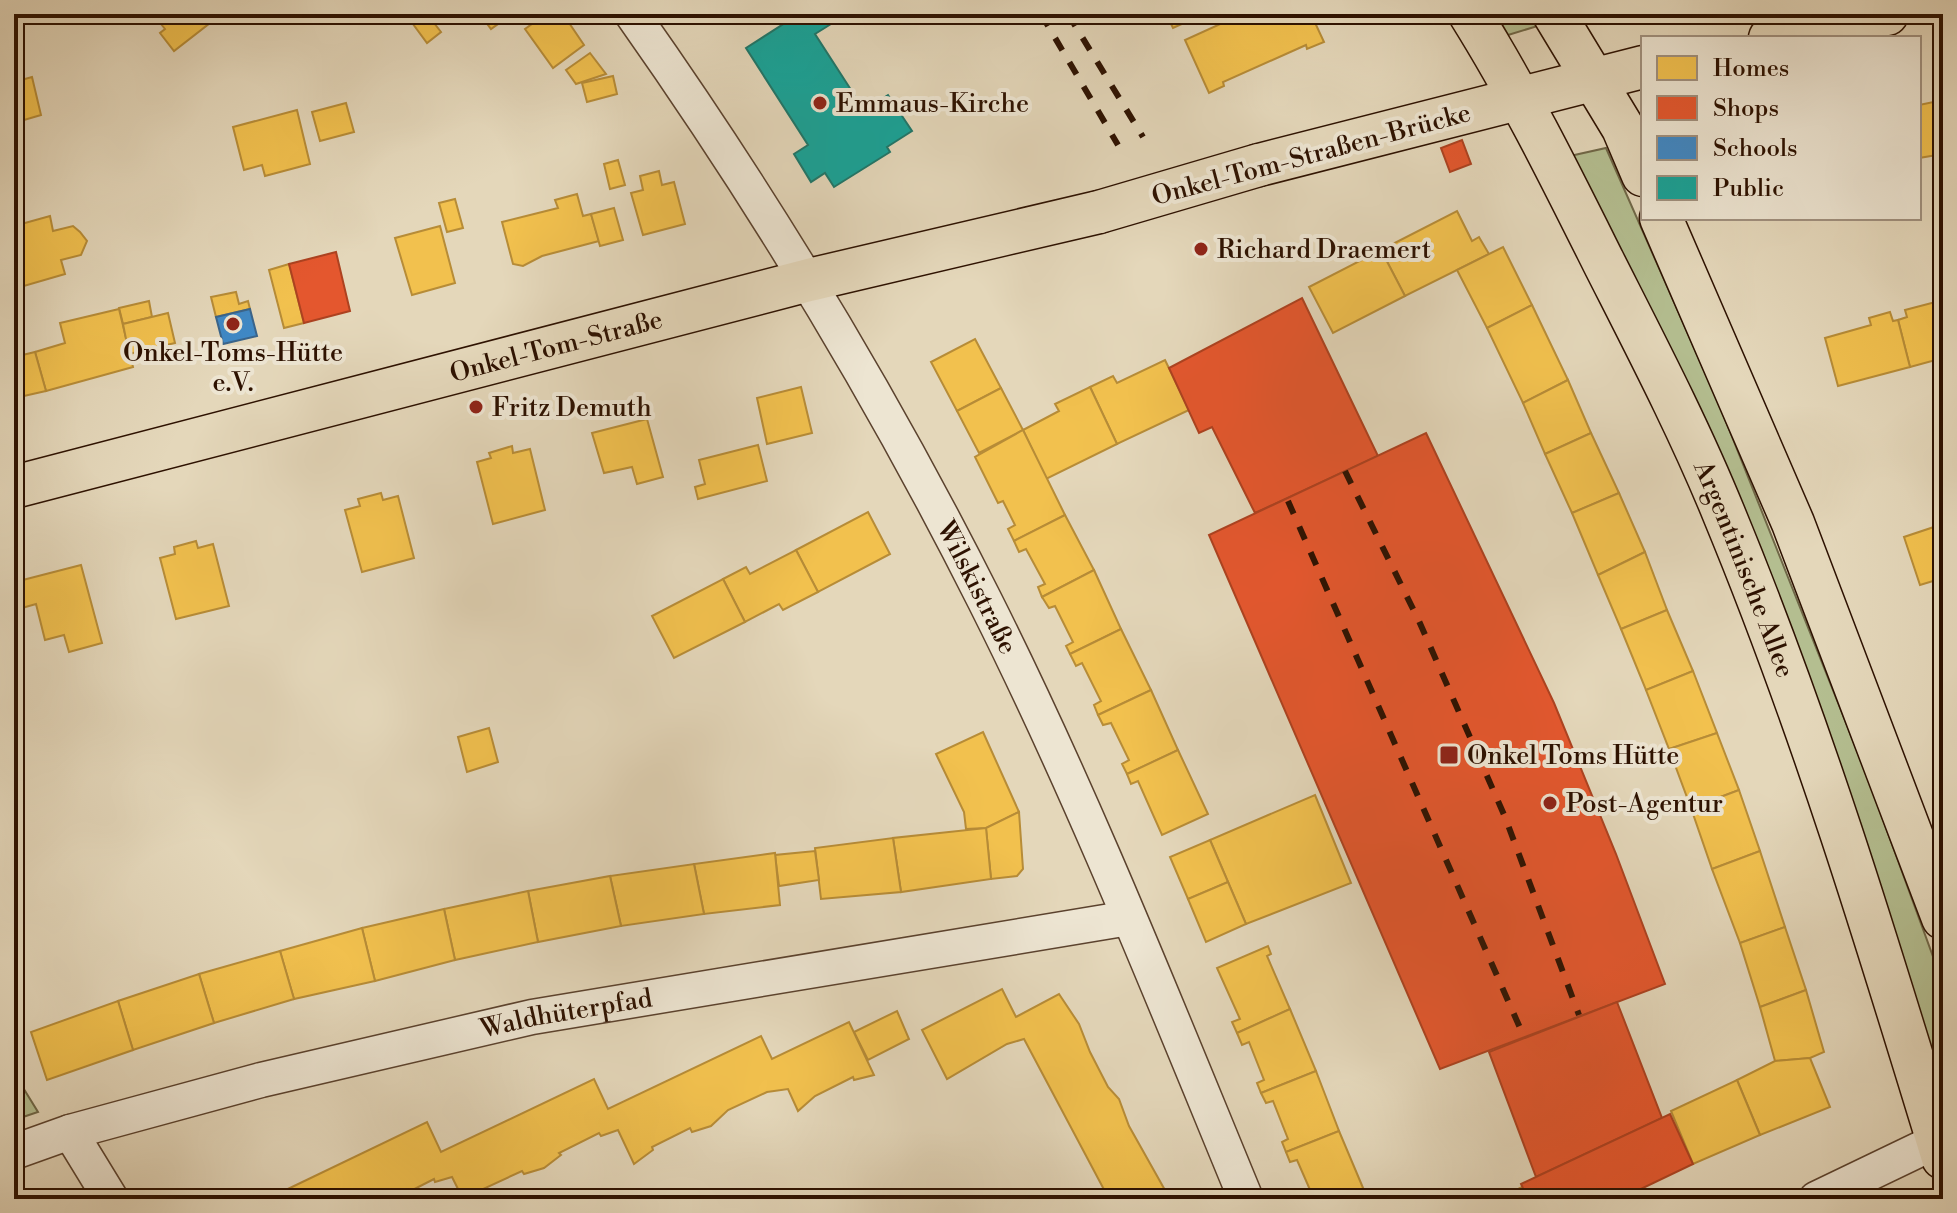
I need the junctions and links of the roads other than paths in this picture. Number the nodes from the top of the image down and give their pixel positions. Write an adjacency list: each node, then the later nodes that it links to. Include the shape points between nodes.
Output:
1 (632, 14): 13 (street, Wilskistraße)
2 (1470, 14): 9 (main road, Argentinische Allee)
3 (1554, 14): 8 (main road)
4 (1887, 14): 5 (main road)
5 (1818, 20): 6 (main road)
6 (1775, 36)
7 (1641, 67): 8 (main road)
8 (1594, 79): 9 (main road); 10 (main road)
9 (1522, 98): 11 (main road, Onkel-Tom-Straßen-Brücke, bridge); 18 (main road, Argentinische Allee, via 1656,365 1750,578 1864,897)
10 (1641, 170)
11 (1099, 212): 13 (main road, Onkel-Tom-Straße)
12 (1662, 220): 16 (main road, via 1793,523)
13 (809, 280): 14 (main road, Onkel-Tom-Straße); 15 (street, Wilskistraße, via 986,603)
14 (14, 487)
15 (1129, 918): 17 (street, Waldhüterpfad, via 532,1017 261,1080); 21 (street, Wilskistraße)
16 (1943, 918)
17 (70, 1132): 19 (street, Waldhüterpfad); 20 (street)
18 (1941, 1145): 22 (street)
19 (14, 1152)
20 (111, 1199)
21 (1246, 1199)
22 (1816, 1199)

